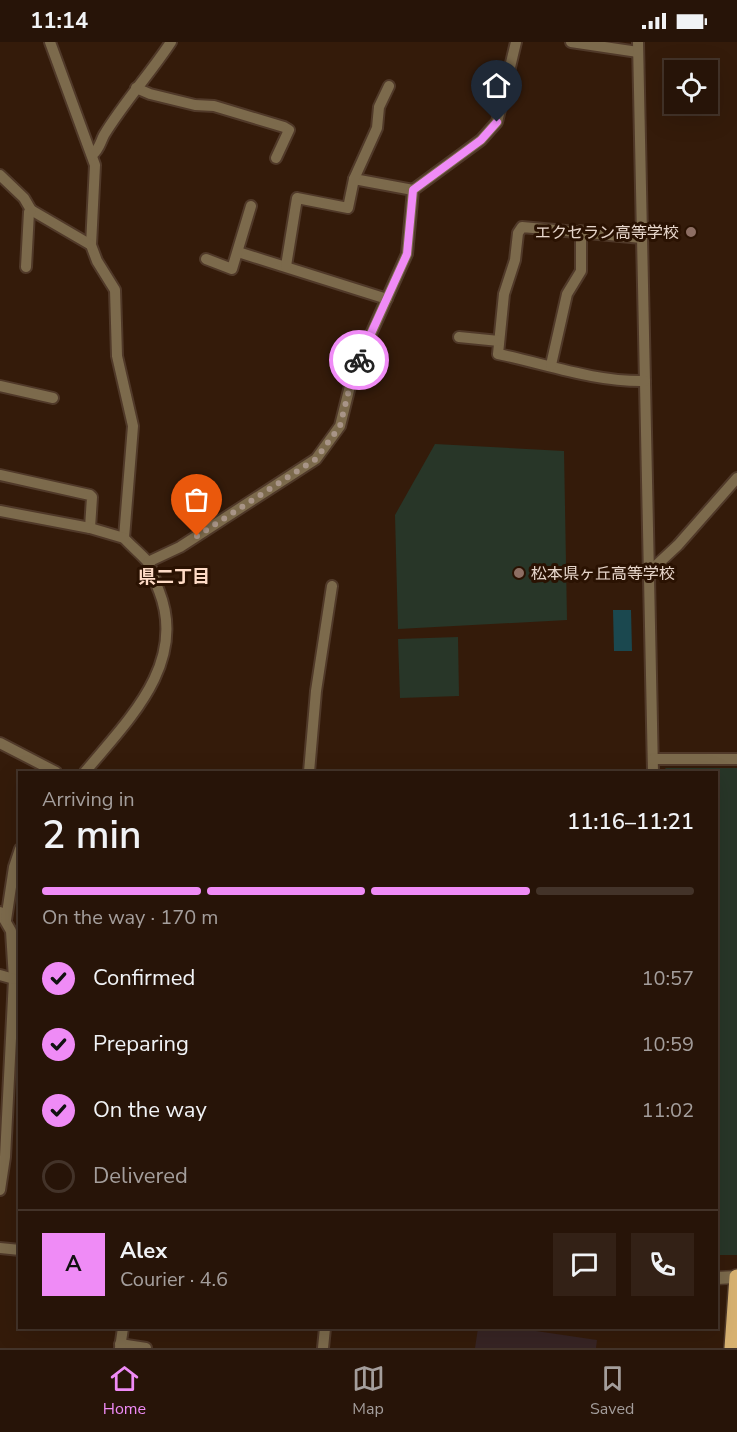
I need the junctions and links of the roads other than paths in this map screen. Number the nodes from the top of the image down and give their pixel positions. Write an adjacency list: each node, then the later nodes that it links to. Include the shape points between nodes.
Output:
1 (50, 42): 9 (street)
2 (171, 42): 8 (street)
3 (516, 42): 13 (street, via 497,122 481,140)
4 (571, 42): 5 (street)
5 (591, 44): 6 (street)
6 (638, 47): 17 (street)
7 (389, 86): 12 (street, via 379,107 377,128)
8 (136, 88): 9 (street); 10 (street, via 284,127 289,130)
9 (92, 155): 18 (street, via 95,165)
10 (276, 158)
11 (0, 175): 15 (street)
12 (354, 179): 13 (street); 21 (street, via 345,209 297,198)
13 (413, 190): 23 (street, via 408,248)
14 (251, 206): 19 (street)
15 (31, 210): 18 (street); 22 (street)
16 (582, 231): 17 (street); 25 (street, via 526,226 520,229 504,294); 26 (street, via 581,272 567,294)
17 (642, 238): 27 (street)
18 (91, 245): 34 (street, via 96,261 115,290 117,356 133,426)
19 (238, 252): 20 (street, via 232,268); 21 (street)
20 (206, 259)
21 (286, 266): 23 (street)
22 (26, 267)
23 (387, 299): 35 (street, via 353,374 340,426 316,459 180,547)
24 (459, 337): 25 (street)
25 (499, 341): 26 (street, via 498,354)
26 (551, 365): 27 (street, via 594,377)
27 (645, 381): 36 (street)
28 (0, 386): 29 (street)
29 (53, 398)
30 (0, 475): 33 (street, via 90,495)
31 (737, 478): 36 (street)
32 (0, 511): 33 (street)
33 (90, 528): 34 (street)
34 (124, 538): 35 (street)
35 (148, 562): 42 (street, via 163,601 167,626 165,653 147,696)
36 (647, 574): 39 (street)
37 (332, 586): 43 (street)
38 (0, 743): 41 (street)
39 (653, 759): 40 (street); 44 (street)
40 (737, 759)
41 (54, 771)
42 (86, 771)
43 (309, 771)
44 (653, 771)
45 (18, 855): 46 (street)
46 (3, 916): 48 (street, via 12,931)
47 (0, 975): 48 (street)
48 (14, 979): 49 (street)
49 (0, 1190)
50 (0, 1248): 51 (street)
51 (18, 1250)
52 (737, 1277): 53 (street); 59 (main road)
53 (718, 1278)
54 (123, 1329): 56 (street)
55 (326, 1329): 58 (street)
56 (120, 1346): 57 (street)
57 (146, 1348)
58 (323, 1348)
59 (732, 1348)

